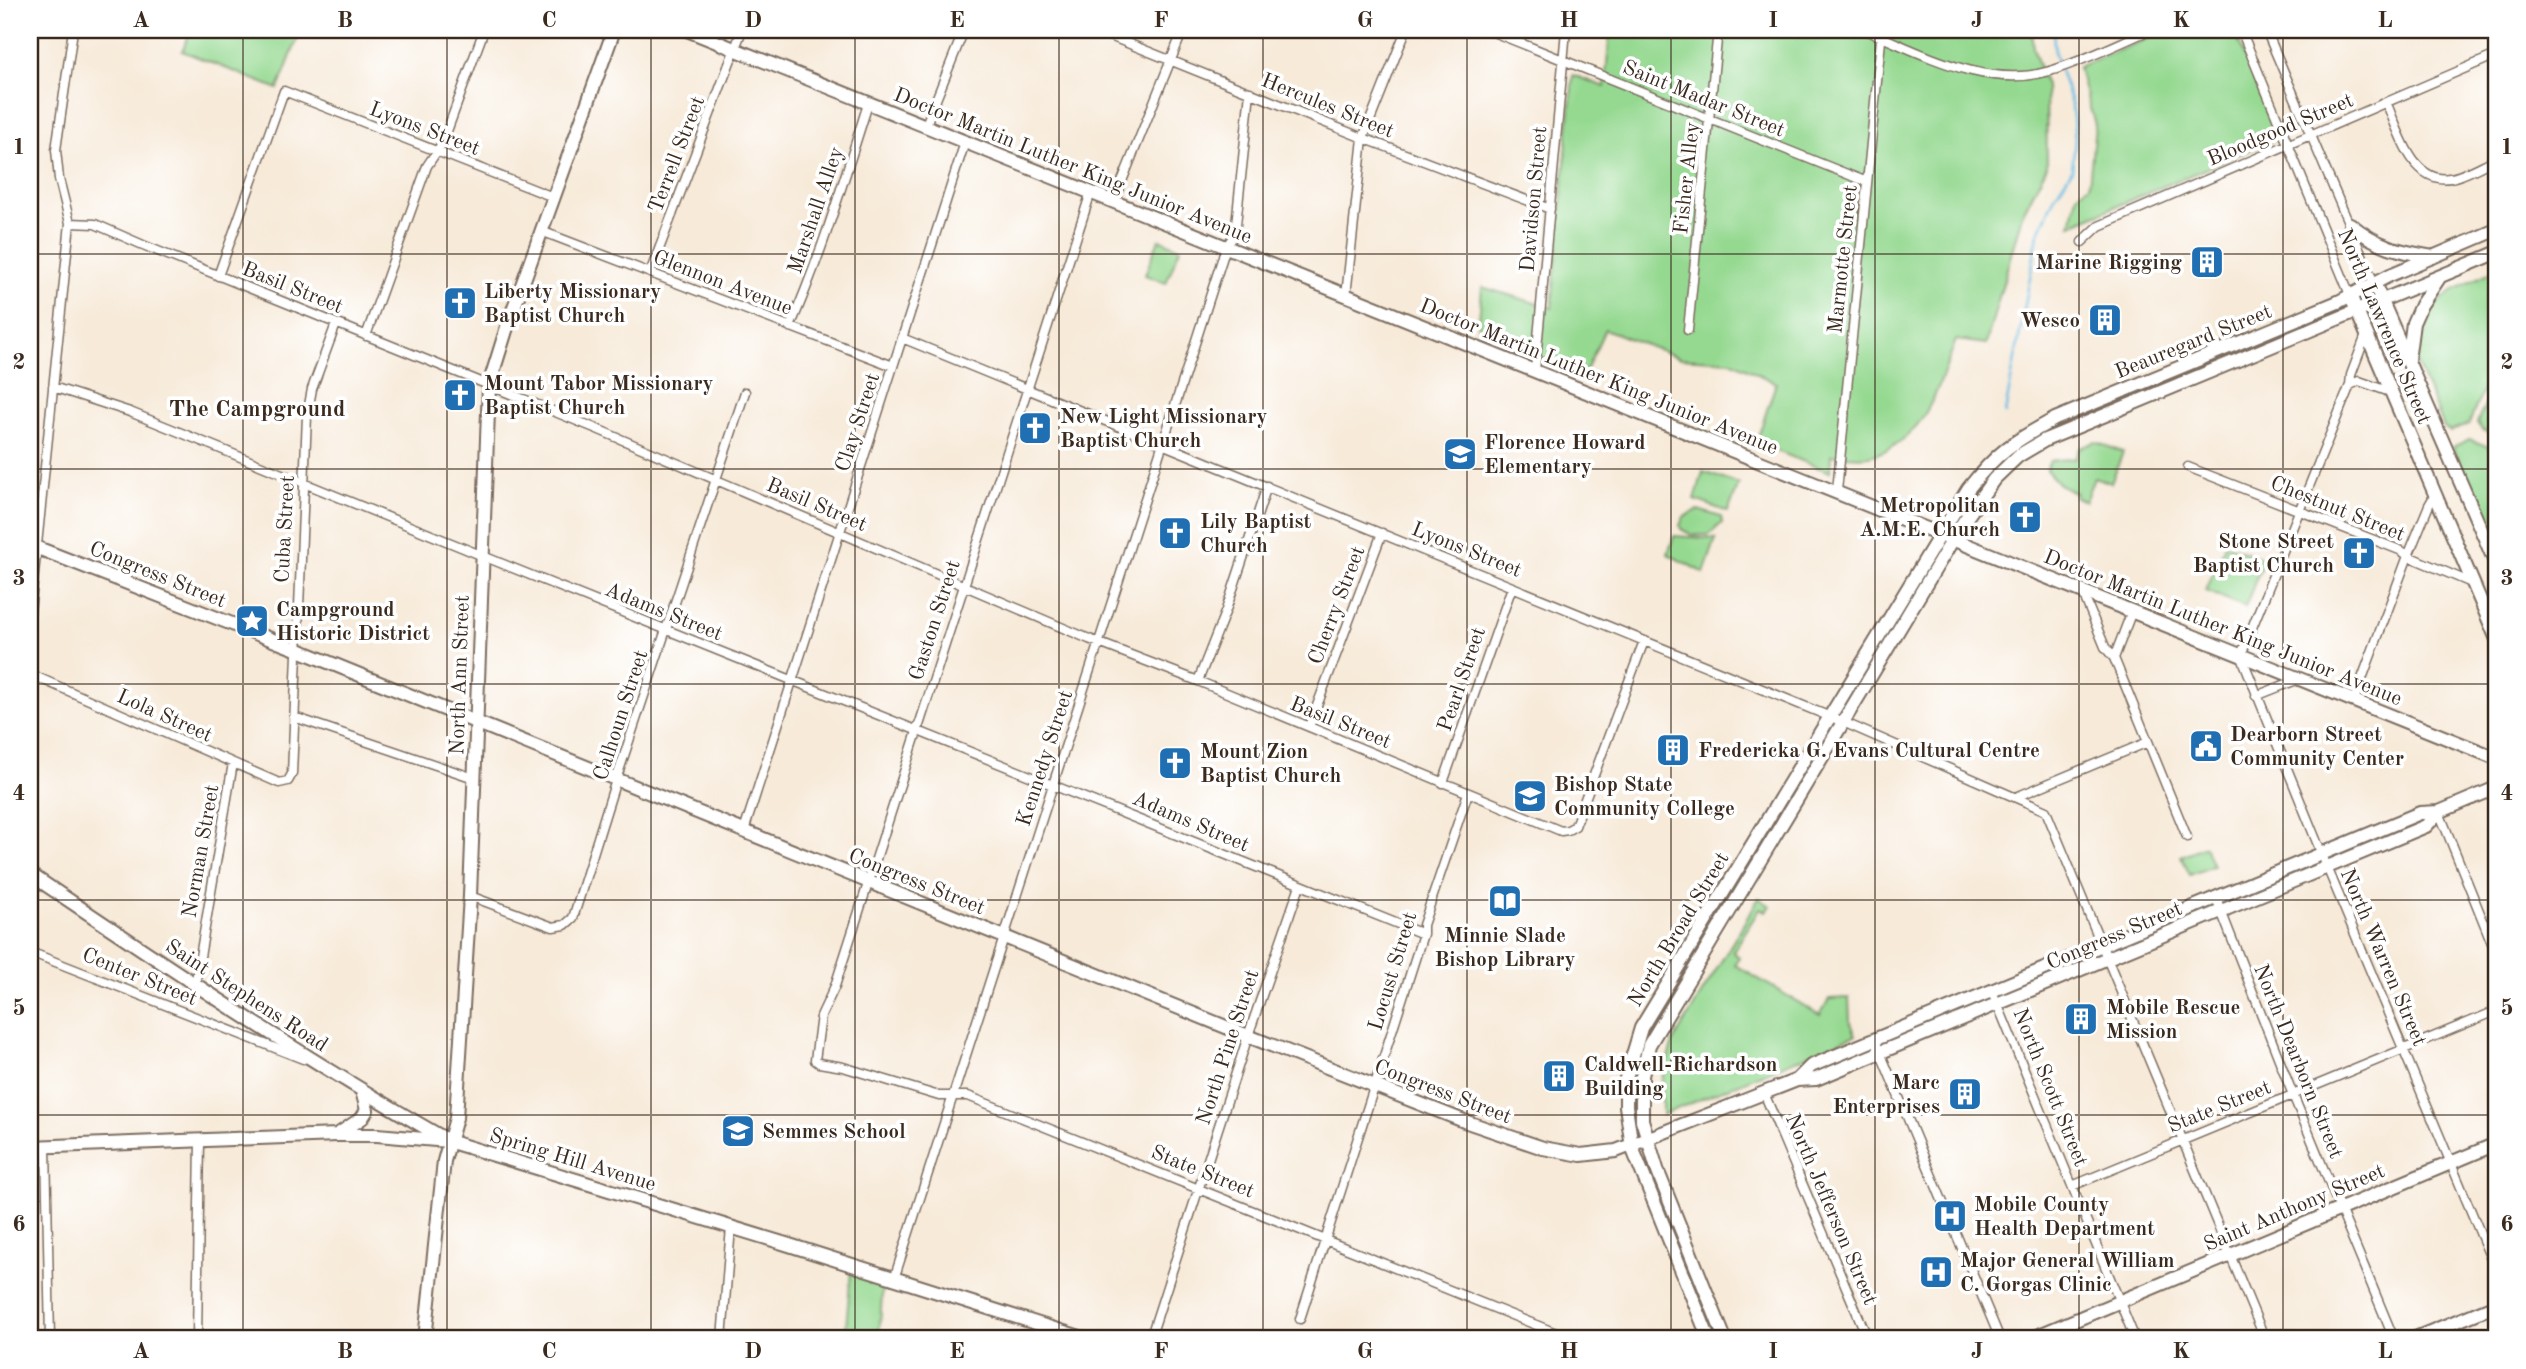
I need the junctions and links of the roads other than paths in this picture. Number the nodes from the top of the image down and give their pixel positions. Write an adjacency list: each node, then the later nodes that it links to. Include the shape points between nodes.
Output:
1 (73, 30): 38 (street, via 57,150)
2 (484, 30): 31 (street)
3 (614, 30): 35 (street, North Ann Street)
4 (687, 30): 18 (street, Doctor Martin Luther King Junior Avenue)
5 (742, 30): 18 (street, Terrell Street)
6 (964, 30): 26 (street)
7 (1095, 30): 21 (street, Hercules Street)
8 (1183, 30): 21 (street)
9 (1406, 30): 28 (street)
10 (1488, 30): 20 (street, Saint Madar Street)
11 (1566, 30): 20 (street, Davidson Street)
12 (1718, 30): 25 (street, Fisher Alley)
13 (1865, 30): 17 (street)
14 (2150, 30): 17 (street, via 2067,65 2026,76 1980,74)
15 (2241, 30): 30 (street, North Lawrence Street)
16 (2266, 30): 27 (street, North Lawrence Street)
17 (1882, 33): 33 (street, Marmotte Street)
18 (734, 48): 24 (street, Doctor Martin Luther King Junior Avenue); 46 (street, Terrell Street)
19 (2496, 55): 23 (street, Bloodgood Street)
20 (1563, 60): 25 (street, Saint Madar Street); 37 (street, Davidson Street)
21 (1171, 61): 22 (street, Hercules Street); 36 (street)
22 (1250, 92): 28 (street, Hercules Street); 43 (street, Kennedy Street, via 1235,234)
23 (2386, 102): 27 (street, Bloodgood Street); 32 (street, via 2409,155 2432,176 2449,178)
24 (869, 104): 26 (street, Doctor Martin Luther King Junior Avenue); 55 (street, Marshall Alley)
25 (1710, 119): 33 (street, Saint Madar Street); 56 (street, Fisher Alley)
26 (925, 127): 29 (street, Doctor Martin Luther King Junior Avenue)
27 (2310, 135): 30 (street, Bloodgood Street); 39 (street, North Lawrence Street)
28 (1363, 138): 37 (street, Hercules Street); 51 (street)
29 (965, 142): 34 (street, Doctor Martin Luther King Junior Avenue); 59 (street, Clay Street)
30 (2288, 145): 42 (street, Bloodgood Street, via 2099,226); 50 (street, North Lawrence Street)
31 (437, 151): 35 (street, Lyons Street); 47 (street, Lyons Street, via 284,92); 58 (street)
32 (2496, 159)
33 (1867, 182): 74 (street, Marmotte Street)
34 (1091, 192): 36 (street, Doctor Martin Luther King Junior Avenue); 66 (street, Gaston Street)
35 (553, 197): 41 (street, North Ann Street)
36 (1114, 201): 43 (street, Doctor Martin Luther King Junior Avenue)
37 (1550, 209): 62 (street, Davidson Street)
38 (70, 223): 47 (street, Basil Street, via 95,224); 65 (street)
39 (2350, 224): 45 (street, via 2387,248); 49 (street, North Lawrence Street)
40 (2496, 230): 45 (street, Beauregard Street)
41 (541, 231): 46 (street, Glennon Avenue); 64 (street, North Ann Street)
42 (2082, 242)
43 (1226, 247): 51 (street, Doctor Martin Luther King Junior Avenue); 69 (street, Kennedy Street)
44 (2496, 253): 48 (street, Beauregard Street)
45 (2433, 257): 49 (street, Beauregard Street)
46 (650, 273): 55 (street, Glennon Avenue)
47 (218, 276): 54 (street, Basil Street)
48 (2439, 277): 52 (street, Beauregard Street); 60 (street, via 2413,323)
49 (2374, 283): 50 (street, Beauregard Street); 52 (street, North Lawrence Street)
50 (2350, 295): 53 (street, North Lawrence Street); 79 (street, Beauregard Street, via 2013,441 1986,465)
51 (1346, 296): 62 (street, Doctor Martin Luther King Junior Avenue)
52 (2382, 301): 53 (street, Beauregard Street); 60 (street, North Lawrence Street)
53 (2356, 310): 57 (street, North Lawrence Street); 80 (street, Beauregard Street, via 2045,440 2018,456 1994,479)
54 (336, 324): 58 (street, Basil Street); 72 (street, Cuba Street, via 312,389)
55 (790, 327): 61 (street, Glennon Avenue)
56 (1688, 330)
57 (2366, 335): 63 (street); 68 (street, North Lawrence Street)
58 (366, 336): 64 (street, Basil Street)
59 (902, 338): 61 (street, Clay Street); 66 (street, Lyons Street)
60 (2408, 361): 84 (street, North Lawrence Street)
61 (893, 366): 77 (street, Clay Street)
62 (1535, 371): 74 (street, Doctor Martin Luther King Junior Avenue)
63 (2350, 385): 68 (street, via 2358,382); 76 (street)
64 (489, 386): 71 (street, Basil Street); 82 (street, North Ann Street)
65 (53, 387): 72 (street, Adams Street, via 130,412); 81 (street)
66 (1026, 387): 69 (street, Lyons Street); 86 (street, Gaston Street)
67 (745, 392): 71 (street, Calhoun Street)
68 (2393, 393): 75 (street, North Lawrence Street)
69 (1164, 444): 73 (street, Lyons Street); 94 (street, Kennedy Street)
70 (2188, 467): 76 (street, Chestnut Street)
71 (716, 480): 77 (street, Basil Street); 91 (street, Calhoun Street)
72 (303, 483): 82 (street, Adams Street); 95 (street, Cuba Street)
73 (1267, 486): 78 (street, Lyons Street); 101 (street)
74 (1837, 491): 79 (street, Doctor Martin Luther King Junior Avenue)
75 (2436, 493): 83 (street); 85 (street, North Lawrence Street)
76 (2300, 511): 83 (street, Chestnut Street); 96 (street)
77 (839, 533): 86 (street, Basil Street); 100 (street, Clay Street)
78 (1382, 533): 87 (street, Lyons Street); 108 (street, Cherry Street)
79 (1940, 533): 80 (street, Doctor Martin Luther King Junior Avenue); 105 (street, North Broad Street)
80 (1954, 538): 88 (street, Doctor Martin Luther King Junior Avenue); 106 (street, North Broad Street)
81 (34, 546): 90 (street); 95 (street, Congress Street)
82 (483, 556): 91 (street, Adams Street); 107 (street, North Ann Street)
83 (2408, 556): 85 (street, Chestnut Street); 103 (street)
84 (2496, 564)
85 (2474, 583): 92 (street, North Lawrence Street)
86 (964, 586): 94 (street, Basil Street); 109 (street, Gaston Street)
87 (1512, 586): 93 (street, Lyons Street); 116 (street, Pearl Street)
88 (2082, 591): 89 (street, Doctor Martin Luther King Junior Avenue); 97 (street, via 2105,647)
89 (2132, 611): 96 (street, Doctor Martin Luther King Junior Avenue); 97 (street)
90 (30, 613)
91 (666, 630): 100 (street, Adams Street); 114 (street, Calhoun Street)
92 (2496, 637)
93 (1644, 641): 105 (street, Lyons Street); 119 (street, Basil Street, via 1575,826 1561,831)
94 (1100, 643): 101 (street, Basil Street); 117 (street, Kennedy Street)
95 (296, 649): 104 (street, Cuba Street); 107 (street, Congress Street)
96 (2241, 655): 99 (street, Doctor Martin Luther King Junior Avenue); 102 (street, North Warren Street)
97 (2115, 658): 110 (street)
98 (30, 674): 112 (street, Lola Street)
99 (2299, 679): 102 (street); 103 (street, Doctor Martin Luther King Junior Avenue)
100 (792, 681): 109 (street, Adams Street); 122 (street, Clay Street)
101 (1198, 681): 108 (street, Basil Street)
102 (2256, 696): 124 (street, North Warren Street)
103 (2354, 700): 111 (street, Doctor Martin Luther King Junior Avenue)
104 (294, 716): 113 (street); 115 (street, Cuba Street)
105 (1829, 717): 106 (street, Lyons Street); 162 (street, North Broad Street, via 1641,1028 1626,1078)
106 (1843, 722): 120 (street, Lyons Street); 156 (street, North Broad Street, via 1649,1045 1640,1100)
107 (476, 724): 113 (street, North Ann Street); 114 (street, Congress Street)
108 (1308, 727): 116 (street, Basil Street)
109 (918, 730): 117 (street, Adams Street); 127 (street, Gaston Street)
110 (2148, 741): 120 (street); 123 (street)
111 (2496, 758)
112 (233, 763): 115 (street, Lola Street, via 279,783); 138 (street, Norman Street)
113 (474, 778): 129 (street, North Ann Street)
114 (616, 780): 122 (street, Congress Street); 129 (street, Calhoun Street, via 573,918 565,925 553,927)
115 (288, 781)
116 (1443, 783): 119 (street, Basil Street)
117 (1054, 784): 128 (street, Adams Street); 133 (street, Kennedy Street)
118 (2496, 788): 121 (street, Congress Street)
119 (1468, 793): 132 (street, Locust Street)
120 (2016, 797): 134 (street, Lyons Street, via 2046,811)
121 (2438, 812): 124 (street, Congress Street, via 2420,813); 125 (street, Congress Street, via 2426,826); 136 (street)
122 (744, 831): 127 (street, Congress Street)
123 (2187, 837)
124 (2321, 854): 125 (street, North Warren Street); 130 (street, Congress Street)
125 (2327, 867): 131 (street, Congress Street); 144 (street, North Warren Street)
126 (30, 874): 138 (street, Saint Stephens Road)
127 (869, 882): 133 (street, Congress Street); 146 (street, Gaston Street, via 821,1016)
128 (1300, 885): 132 (street); 142 (street, North Pine Street)
129 (470, 896): 158 (street, North Ann Street, via 456,1118)
130 (2216, 898): 131 (street, North Dearborn Street); 134 (street, Congress Street)
131 (2221, 911): 137 (street, Congress Street); 152 (street, North Dearborn Street)
132 (1423, 934): 149 (street, Locust Street)
133 (1005, 937): 142 (street, Congress Street); 153 (street, Kennedy Street)
134 (2103, 945): 137 (street, Lyons Street); 139 (street, Congress Street)
135 (30, 952): 147 (street, Center Street)
136 (2496, 953)
137 (2108, 958): 140 (street, Congress Street); 157 (street, Lyons Street)
138 (195, 986): 147 (street, Saint Stephens Road)
139 (1992, 991): 140 (street, North Scott Street); 143 (street, Congress Street)
140 (1998, 1004): 145 (street, Congress Street); 164 (street, North Scott Street)
141 (2496, 1011): 144 (street, State Street)
142 (1248, 1036): 149 (street, Congress Street); 165 (street, North Pine Street)
143 (1875, 1040): 145 (street); 148 (street, Congress Street, via 1811,1066)
144 (2404, 1049): 152 (street, State Street); 163 (street, North Warren Street)
145 (1880, 1053): 148 (street, Congress Street, via 1816,1079); 185 (street)
146 (815, 1060): 153 (street, State Street, via 939,1096)
147 (316, 1063): 150 (street, Saint Stephens Road)
148 (1797, 1080): 151 (street, Congress Street)
149 (1375, 1086): 162 (street, Congress Street, via 1559,1153 1602,1154); 168 (street, Locust Street)
150 (362, 1091): 154 (street, via 367,1110); 158 (street, Saint Stephens Road)
151 (1764, 1093): 156 (street, Congress Street); 184 (street, North Jefferson Street)
152 (2293, 1095): 157 (street, State Street); 166 (street, North Dearborn Street)
153 (954, 1096): 165 (street, State Street, via 968,1096); 171 (street, Kennedy Street)
154 (337, 1135): 155 (street, Spring Hill Avenue); 158 (street, Spring Hill Avenue)
155 (200, 1139): 160 (street, Spring Hill Avenue); 176 (street)
156 (1648, 1140): 162 (street, Congress Street); 183 (street, North Broad Street)
157 (2183, 1140): 164 (street, State Street); 169 (street, Lyons Street)
158 (448, 1141): 167 (street, Spring Hill Avenue); 177 (street, North Ann Street)
159 (2496, 1144): 163 (street, Saint Anthony Street)
160 (47, 1146): 161 (street, Spring Hill Avenue); 175 (street)
161 (30, 1147)
162 (1632, 1147): 182 (street, North Broad Street)
163 (2451, 1163): 166 (street, Saint Anthony Street); 170 (street, North Warren Street)
164 (2072, 1186): 172 (street, North Scott Street)
165 (1199, 1188): 168 (street, State Street); 180 (street, North Pine Street)
166 (2341, 1209): 169 (street, Saint Anthony Street); 189 (street, North Dearborn Street)
167 (731, 1227): 171 (street, Spring Hill Avenue); 178 (street)
168 (1326, 1240): 174 (street, Locust Street); 181 (street, State Street)
169 (2230, 1255): 172 (street, Saint Anthony Street); 188 (street, Lyons Street)
170 (2496, 1271)
171 (894, 1279): 179 (street, Spring Hill Avenue)
172 (2120, 1301): 186 (street, Saint Anthony Street); 187 (street, North Scott Street)
173 (2496, 1305): 190 (street)
174 (1300, 1319)
175 (50, 1339)
176 (197, 1339)
177 (425, 1339)
178 (722, 1339)
179 (1086, 1339)
180 (1150, 1339)
181 (1571, 1339)
182 (1709, 1339)
183 (1725, 1339)
184 (1868, 1339)
185 (2000, 1339)
186 (2030, 1339)
187 (2135, 1339)
188 (2265, 1339)
189 (2394, 1339)
190 (2413, 1339)

